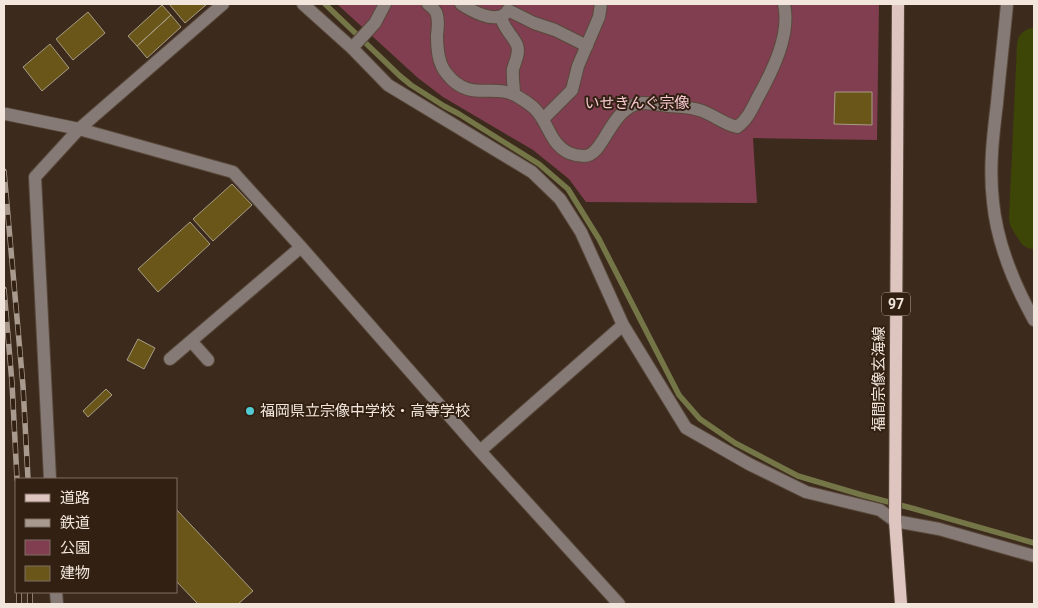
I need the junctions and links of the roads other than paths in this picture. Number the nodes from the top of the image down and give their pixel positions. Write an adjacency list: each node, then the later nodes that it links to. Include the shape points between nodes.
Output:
1 (223, 4): 16 (street)
2 (303, 4): 12 (street)
3 (385, 4): 12 (street, via 375,22)
4 (428, 4): 13 (street, via 436,12 440,64 446,74 456,84 471,91)
5 (461, 4): 10 (street, via 480,15)
6 (601, 4): 11 (street, via 599,18)
7 (784, 4): 15 (street, via 784,35 775,66 749,114 737,127 700,110 641,103 618,115 598,147 585,156 562,149)
8 (898, 4): 25 (main road, 福間宗像玄海線 / 97)
9 (1007, 4): 18 (street, via 991,155 993,201 1006,258)
10 (507, 10): 11 (street); 13 (street, via 503,26 518,49 513,70)
11 (587, 46): 15 (street, via 572,90)
12 (352, 48): 19 (street, via 388,85 532,172 560,199 581,232)
13 (514, 94): 15 (street, via 536,109)
14 (6, 114): 16 (street)
15 (542, 119)
16 (79, 129): 17 (street, via 233,172); 24 (street, via 35,177)
17 (301, 247): 20 (street); 23 (street)
18 (1034, 320)
19 (623, 325): 23 (street); 25 (street, via 686,428 806,492 880,510)
20 (191, 341): 21 (street); 22 (street)
21 (170, 359)
22 (208, 360)
23 (480, 451): 27 (street)
24 (50, 478)
25 (895, 521): 26 (street, via 939,529); 28 (main road, 福間宗像玄海線 / 97)
26 (1034, 556)
27 (619, 604)
28 (901, 604)

